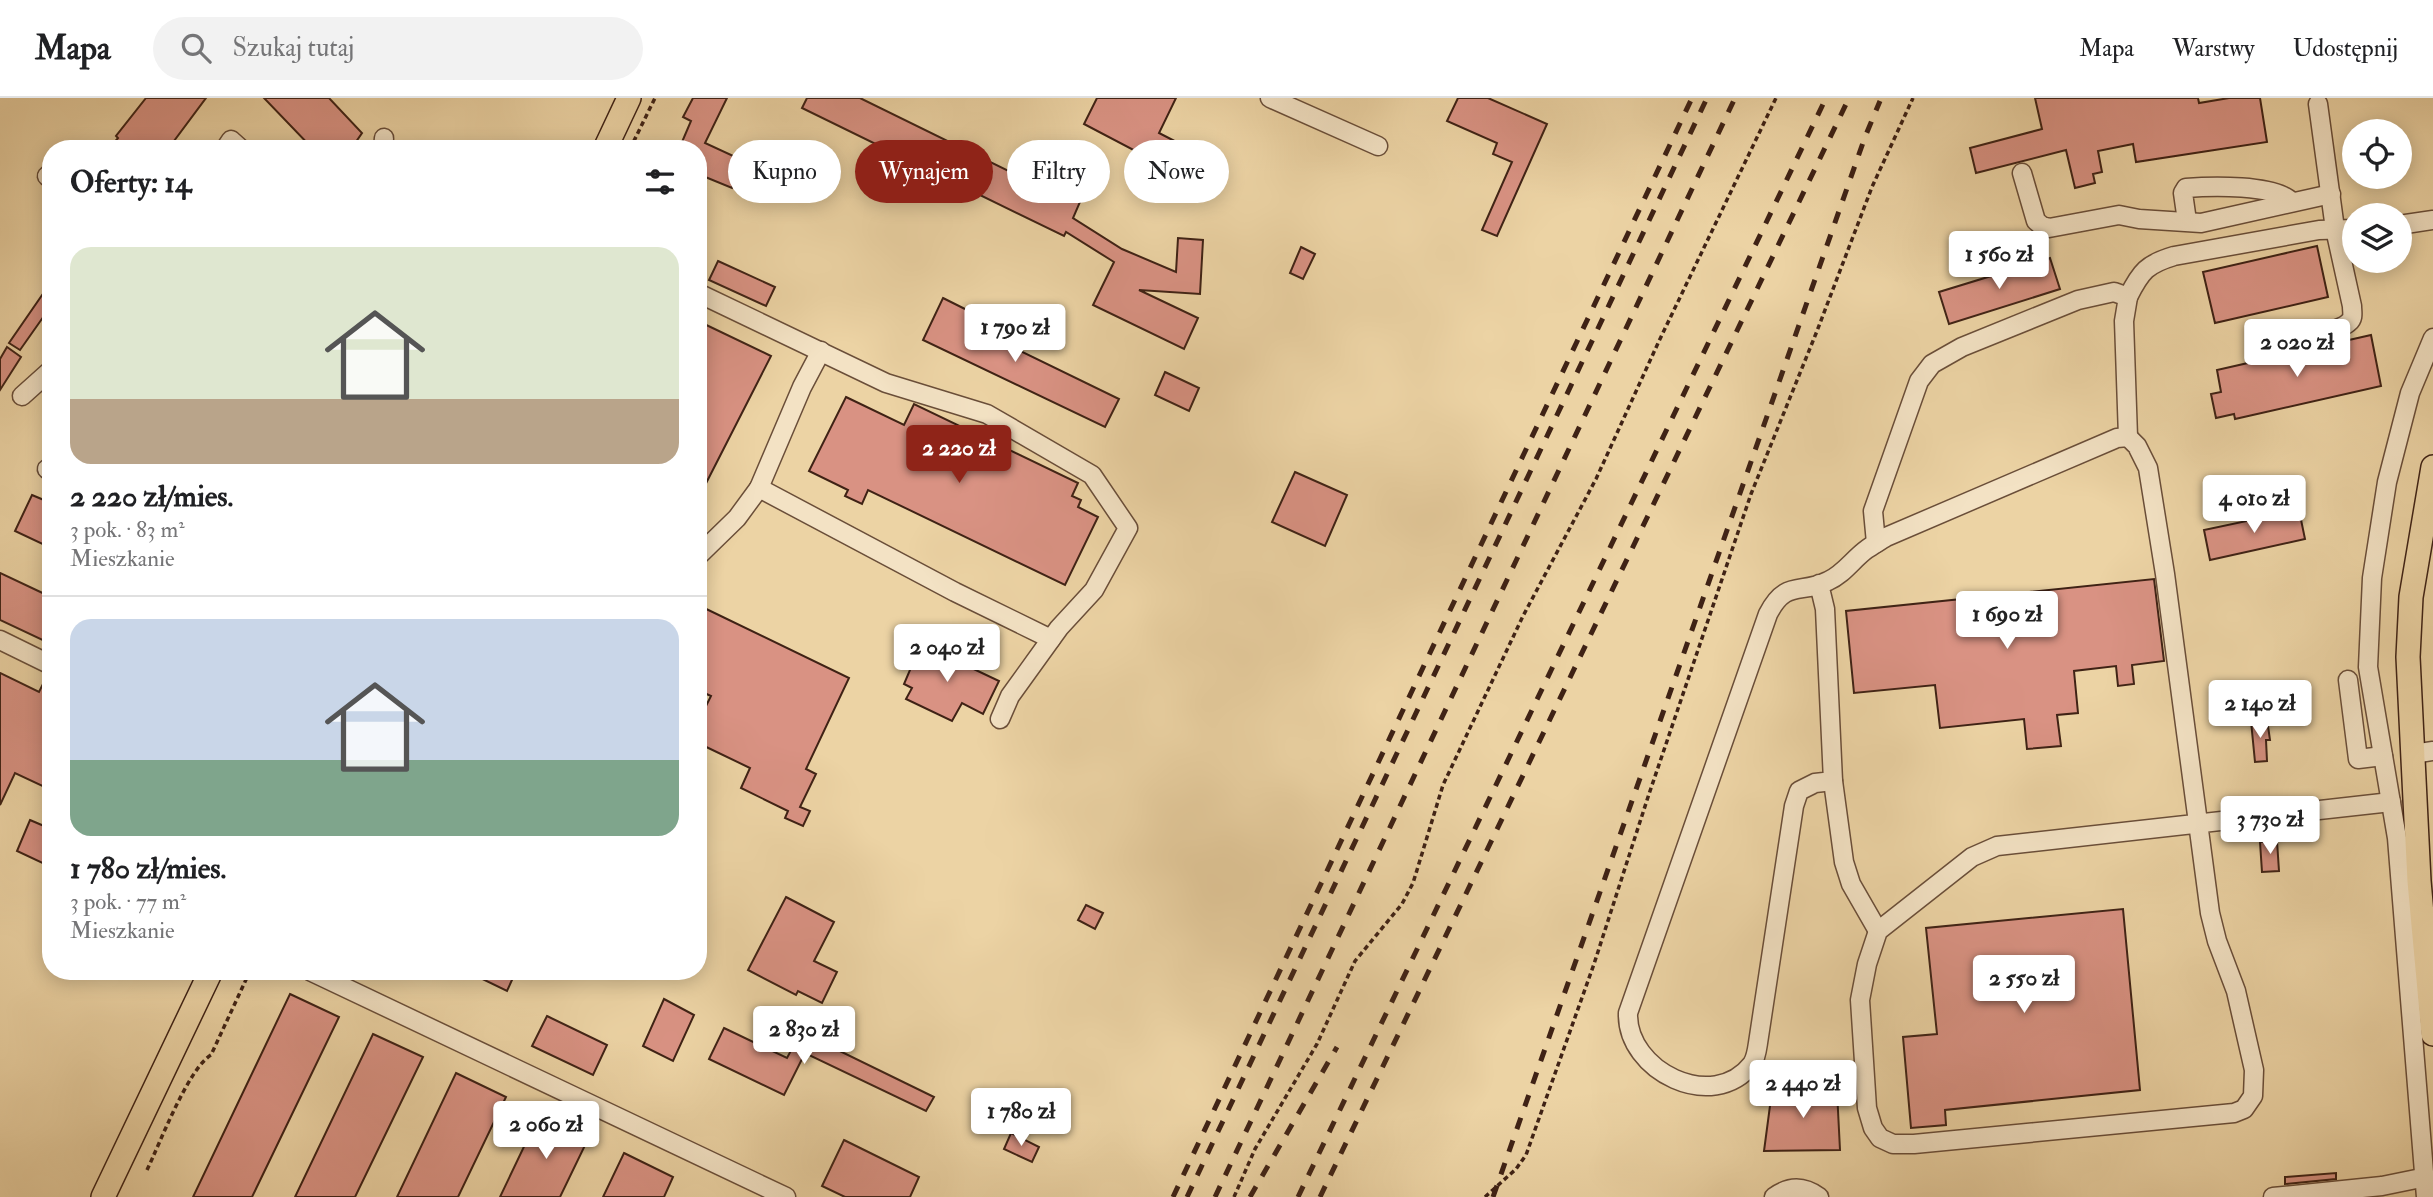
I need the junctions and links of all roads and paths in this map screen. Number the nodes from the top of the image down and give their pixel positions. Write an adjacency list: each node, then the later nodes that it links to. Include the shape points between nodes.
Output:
1 (629, 98): 7 (main road)
2 (654, 98): 8 (path)
3 (1270, 98): 9 (lane)
4 (1776, 98): 50 (path, via 1596,479 1523,616 1443,785 1413,883 1402,904 1355,961 1317,1044 1255,1149)
5 (1913, 98): 51 (path, via 1872,187 1751,494 1526,1154 1516,1170)
6 (2318, 104): 11 (lane)
7 (608, 140)
8 (634, 140)
9 (1378, 146)
10 (2022, 173): 14 (lane, via 2036,221 2042,226 2119,215)
11 (2332, 194): 12 (lane); 16 (lane)
12 (2292, 202): 14 (lane, via 2201,223); 14 (lane, via 2286,196 2248,188 2186,188)
13 (2433, 220): 15 (lane)
14 (2187, 222)
15 (2412, 223)
16 (2335, 229): 17 (lane); 19 (lane, via 2153,262 2138,276); 21 (lane, via 2353,317 2335,330)
17 (2342, 229)
18 (707, 297): 22 (lane)
19 (2128, 297): 25 (lane, via 2124,321); 28 (lane, via 2114,292 2078,300 1962,347 1932,364 1919,381 1873,511)
20 (2433, 338): 37 (lane, via 2410,393 2387,482 2372,578 2368,667)
21 (2272, 346)
22 (821, 351): 27 (lane); 31 (lane, via 886,383 986,414 1091,475 1128,528 1094,590)
23 (42, 378): 24 (lane)
24 (22, 396)
25 (2128, 437): 28 (lane); 40 (lane, via 2148,468)
26 (2433, 467): 36 (main road, via 2411,597 2409,698)
27 (759, 488): 29 (lane, via 737,518); 31 (lane)
28 (1876, 543): 30 (lane, via 1843,572)
29 (707, 546)
30 (1819, 584): 38 (lane, via 1825,610); 38 (lane, via 1789,590 1775,600 1768,614 1628,1013 1638,1049 1651,1065 1706,1088 1721,1086 1753,1062 1794,806 1799,791)
31 (1051, 639): 35 (lane, via 1010,696)
32 (0, 640): 33 (lane)
33 (42, 661)
34 (2348, 680): 37 (lane, via 2358,759)
35 (1000, 719)
36 (2423, 753): 45 (main road, via 2419,881)
37 (2383, 756): 39 (lane)
38 (1833, 781): 41 (lane, via 1847,873)
39 (2391, 802): 40 (lane); 47 (lane)
40 (2198, 824): 41 (lane, via 1997,846 1972,857); 41 (lane, via 2212,922 2236,991 2254,1070 2253,1096 2244,1109 2234,1113 1914,1144 1880,1138 1867,1108 1860,1000)
41 (1878, 931)
42 (207, 980): 48 (main road)
43 (246, 980): 46 (path, via 211,1055 202,1060)
44 (329, 980): 49 (lane)
45 (2433, 1034)
46 (147, 1170)
47 (2426, 1177): 54 (lane); 55 (lane)
48 (103, 1197)
49 (786, 1197)
50 (1234, 1197)
51 (1485, 1197)
52 (1774, 1197): 53 (lane, via 1784,1190 1802,1188)
53 (1819, 1197)
54 (2273, 1197)
55 (2426, 1197)

